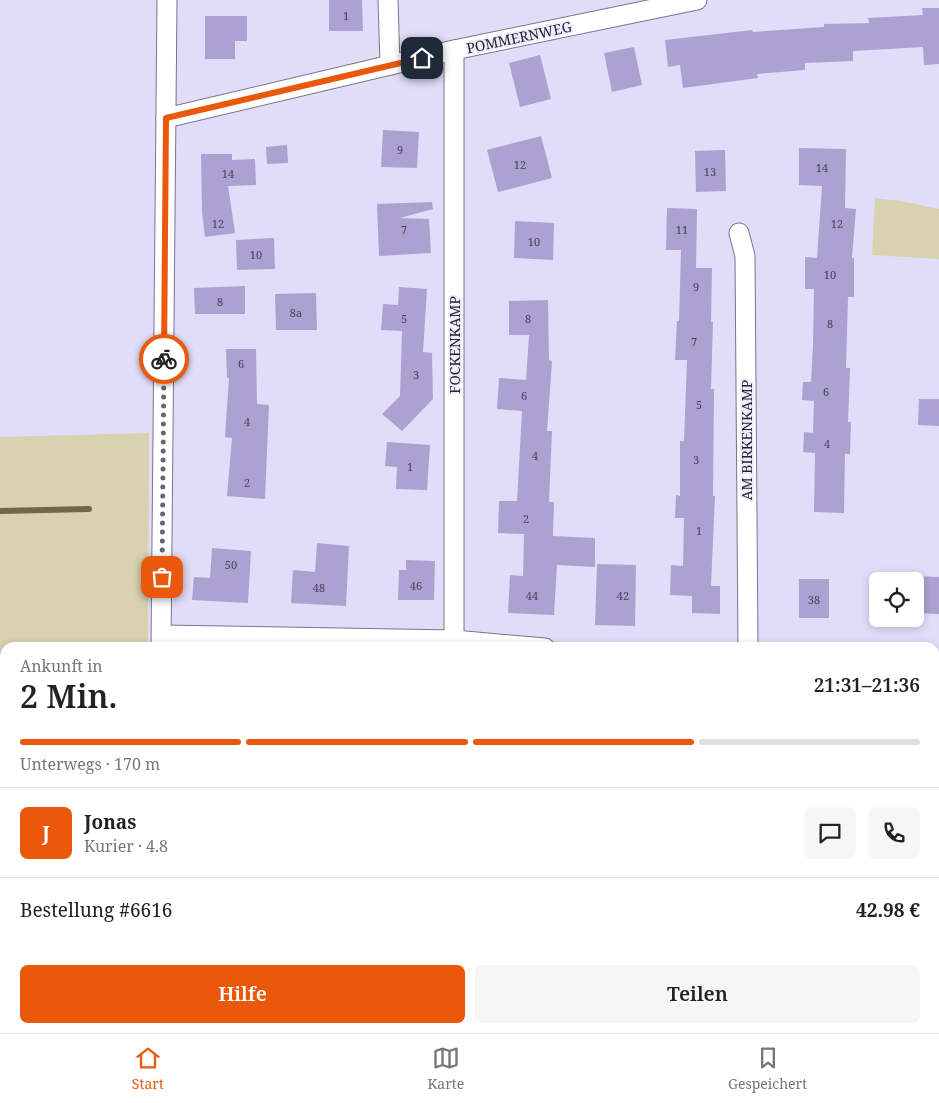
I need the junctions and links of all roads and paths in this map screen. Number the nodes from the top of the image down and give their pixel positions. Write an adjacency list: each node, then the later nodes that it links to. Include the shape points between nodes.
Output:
1 (167, 0): 6 (street)
2 (388, 0): 5 (street)
3 (697, 0): 4 (street, POMMERNWEG)
4 (454, 50): 5 (street, POMMERNWEG); 8 (street, FOCKENKAMP)
5 (390, 65): 6 (street, POMMERNWEG)
6 (166, 118): 9 (street)
7 (739, 233): 11 (street, AM BIRKENKAMP, via 745,256)
8 (454, 640): 9 (street); 10 (street)
9 (162, 641)
10 (477, 642)
11 (748, 642)

